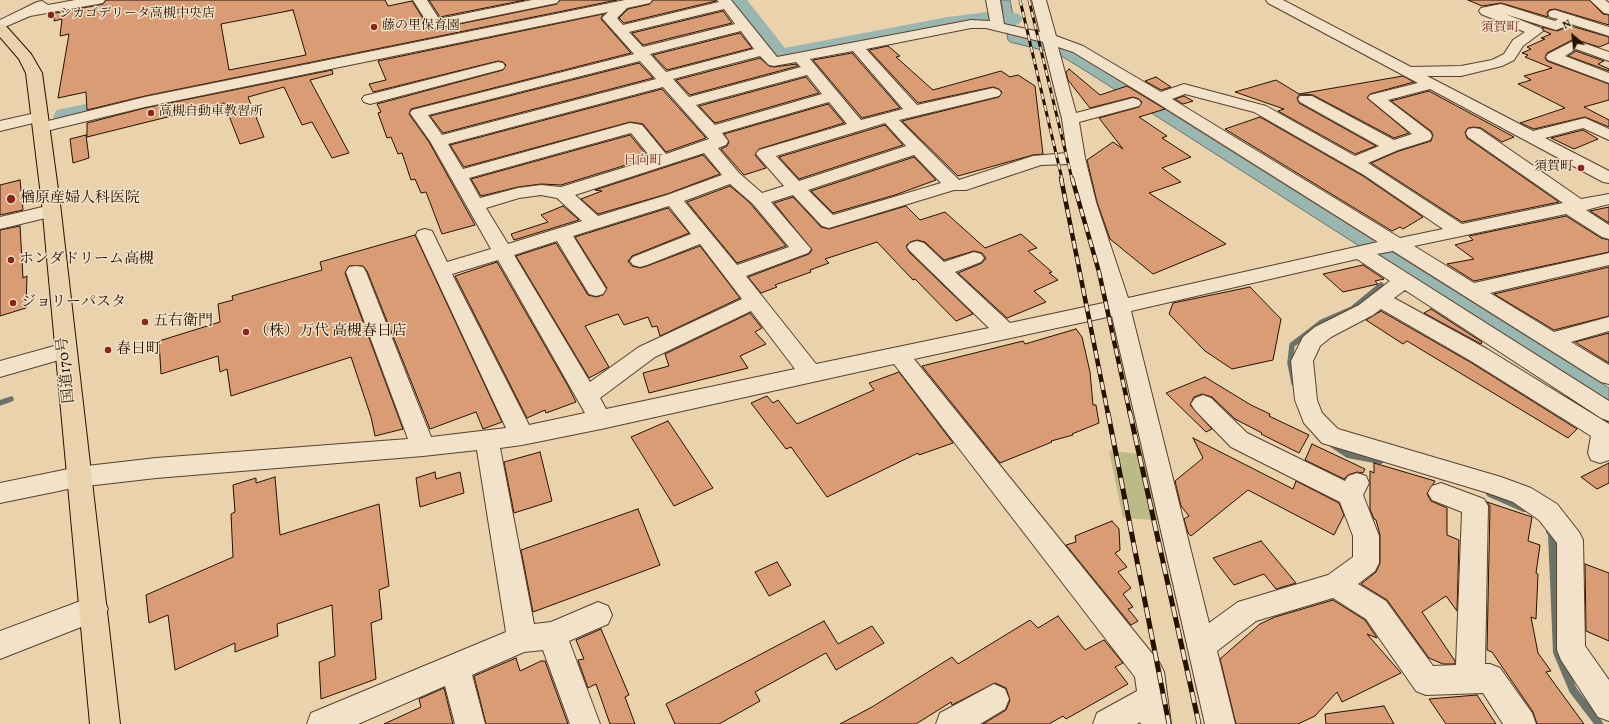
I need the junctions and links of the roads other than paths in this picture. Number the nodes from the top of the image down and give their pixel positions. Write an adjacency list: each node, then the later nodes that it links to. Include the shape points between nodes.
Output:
1 (98, 0): 14 (street)
2 (552, 0): 10 (street, via 435,24)
3 (645, 0): 11 (street)
4 (994, 0): 16 (street)
5 (1039, 0): 21 (street)
6 (1273, 0): 28 (street)
7 (1516, 0): 15 (street)
8 (1597, 0): 13 (street)
9 (44, 1): 14 (street)
10 (425, 1)
11 (620, 2): 19 (street, via 609,18); 25 (street)
12 (726, 2): 17 (street); 19 (street)
13 (1609, 10)
14 (29, 12): 18 (street)
15 (1569, 19): 20 (street); 28 (street, via 1556,26 1501,8 1486,11 1536,31 1518,43 1509,57 1497,63 1461,70)
16 (1003, 25): 21 (street); 22 (street, via 971,24)
17 (746, 26): 23 (street); 24 (street)
18 (0, 27): 42 (highway, 国道170号, via 26,58 34,73)
19 (620, 30): 24 (street)
20 (1609, 32)
21 (1050, 41): 35 (street, via 1078,50); 41 (street)
22 (855, 45): 27 (street); 39 (street)
23 (763, 51): 27 (street, via 774,62); 30 (street)
24 (642, 54): 30 (street); 49 (street, via 418,113)
25 (492, 55): 34 (street); 42 (street, via 145,102)
26 (1609, 57): 29 (street, via 1575,44 1553,57)
27 (805, 63): 33 (street); 37 (street)
28 (1410, 71): 31 (street)
29 (1609, 78)
30 (665, 79): 37 (street); 49 (street)
31 (1434, 84): 47 (street); 50 (street, via 1376,98 1424,136)
32 (993, 93): 39 (street)
33 (833, 96): 44 (street); 48 (street)
34 (369, 98)
35 (1160, 98): 54 (street, via 1184,89 1260,109); 74 (street)
36 (1306, 99): 50 (street)
37 (686, 102): 48 (street)
38 (1133, 103): 41 (street)
39 (914, 111): 40 (street)
40 (889, 118): 44 (street); 51 (street)
41 (1070, 119): 52 (street)
42 (41, 122): 43 (street); 66 (highway, 国道170号)
43 (0, 126)
44 (857, 126): 59 (street, via 765,154)
45 (1474, 133): 65 (street)
46 (1609, 135): 47 (street, via 1584,122)
47 (1532, 136): 57 (street)
48 (710, 139): 53 (street); 56 (street)
49 (438, 141): 55 (street)
50 (1392, 146): 54 (street)
51 (917, 148): 58 (street); 59 (street)
52 (1076, 158): 58 (street, via 1039,160 960,186); 90 (street)
53 (663, 161): 55 (street, via 636,128 630,128); 60 (street)
54 (1355, 162): 69 (street)
55 (458, 176): 64 (street)
56 (733, 177): 61 (street); 63 (street)
57 (1609, 178)
58 (953, 185): 59 (street, via 829,222)
59 (796, 188): 63 (street)
60 (562, 193): 64 (street, via 541,190 518,193); 68 (street)
61 (673, 199): 68 (street); 73 (street)
62 (1609, 199): 65 (street)
63 (759, 200): 84 (street, via 801,249)
64 (475, 205): 76 (street)
65 (1574, 207): 69 (street); 71 (street)
66 (51, 211): 67 (street); 94 (highway, 国道170号)
67 (0, 223)
68 (595, 223): 70 (street)
69 (1458, 231): 74 (street)
70 (562, 233): 76 (street); 86 (street)
71 (1609, 233)
72 (425, 235): 82 (street)
73 (703, 236): 80 (street); 84 (street)
74 (1394, 244): 77 (street); 87 (street)
75 (917, 247): 81 (street)
76 (503, 252): 82 (street); 99 (street)
77 (1360, 252): 85 (street); 90 (street)
78 (974, 258): 81 (street)
79 (1609, 259): 87 (street)
80 (640, 260)
81 (942, 270): 92 (street)
82 (441, 271): 103 (street)
83 (356, 272): 105 (street)
84 (733, 273): 89 (street)
85 (1403, 280): 88 (street); 101 (street)
86 (596, 289)
87 (1472, 290): 93 (street)
88 (1380, 298): 106 (street, via 1602,432); 120 (street, via 1366,310 1323,332 1311,342 1302,361 1306,400 1312,417 1330,436 1492,484 1522,495 1548,512 1570,540 1571,650)
89 (755, 301): 97 (street); 99 (street, via 647,352)
90 (1120, 307): 92 (street); 116 (street)
91 (1609, 324): 93 (street)
92 (1005, 331): 95 (street)
93 (1552, 340): 98 (street)
94 (65, 351): 96 (street); 107 (highway, 国道170号)
95 (898, 354): 97 (street); 121 (street, via 1149,672)
96 (0, 369)
97 (811, 374): 102 (street)
98 (1609, 376)
99 (587, 396): 102 (street)
100 (1203, 404): 110 (street, via 1240,440 1354,489 1366,536 1366,563)
101 (1609, 412)
102 (601, 420): 103 (street)
103 (522, 436): 104 (street)
104 (487, 441): 105 (street); 114 (street)
105 (423, 447): 107 (street, via 156,468)
106 (1600, 453)
107 (78, 477): 108 (street); 111 (highway, 国道170号)
108 (0, 493)
109 (1441, 493): 118 (street, via 1474,506)
110 (1336, 585): 116 (street, via 1248,611); 118 (street, via 1376,610 1426,681)
111 (94, 609): 115 (street); 122 (highway, 国道170号)
112 (598, 615): 113 (street)
113 (552, 634): 114 (street); 125 (street)
114 (522, 639): 117 (street)
115 (0, 645)
116 (1200, 646): 128 (street)
117 (455, 667): 123 (street); 124 (street)
118 (1470, 679): 129 (street, via 1490,678)
119 (994, 698): 126 (street)
120 (1609, 706)
121 (1155, 711): 127 (street)
122 (105, 724)
123 (322, 724)
124 (470, 724)
125 (585, 724)
126 (951, 724)
127 (1108, 724)
128 (1220, 724)
129 (1521, 724)

